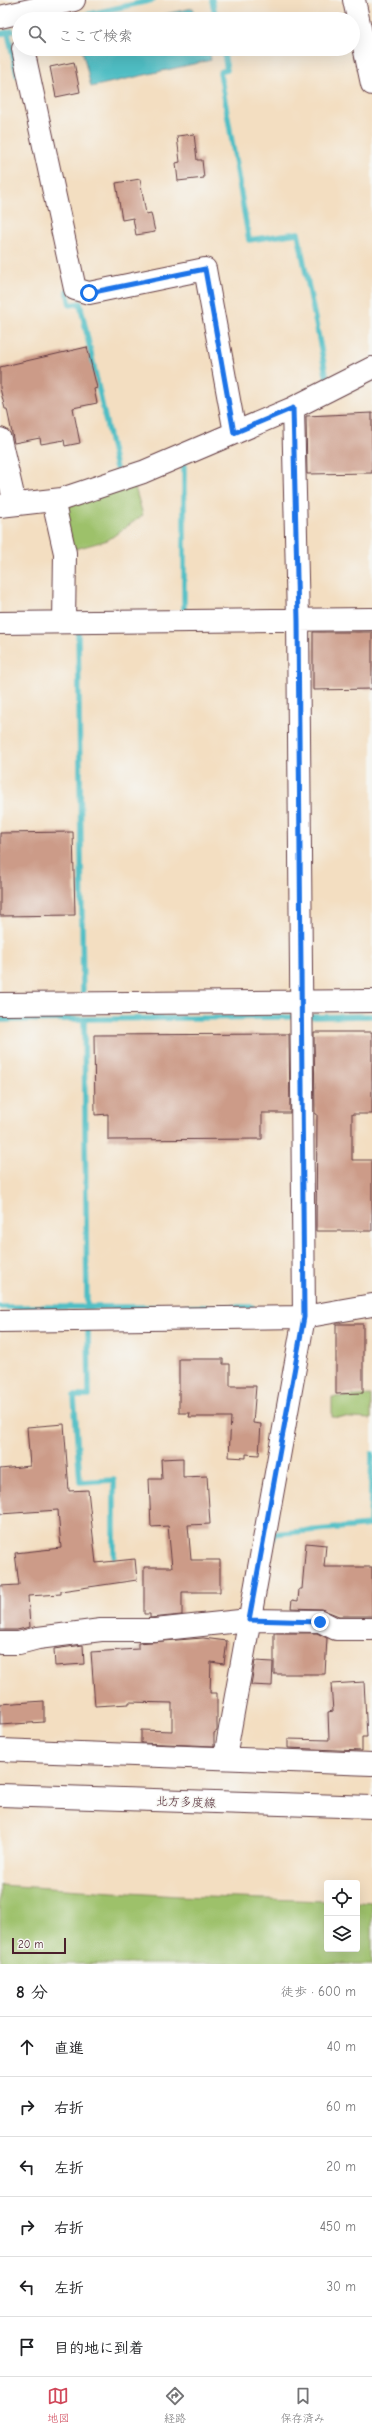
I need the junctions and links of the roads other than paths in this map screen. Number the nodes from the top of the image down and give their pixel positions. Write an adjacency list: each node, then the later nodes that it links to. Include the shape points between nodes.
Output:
1 (74, 0): 3 (street)
2 (354, 0): 4 (street)
3 (37, 12)
4 (357, 12)
5 (360, 28): 7 (street)
6 (25, 56): 10 (street, via 75,290 89,293 205,269)
7 (372, 84)
8 (372, 368): 9 (street)
9 (293, 408): 10 (street); 15 (street)
10 (234, 433): 12 (street, via 143,472)
11 (0, 438): 13 (street)
12 (53, 500): 13 (street); 16 (street, via 65,553)
13 (7, 505)
14 (372, 619): 15 (street)
15 (298, 620): 16 (street); 19 (street)
16 (64, 622): 17 (street)
17 (0, 623)
18 (372, 1001): 19 (street)
19 (301, 1002): 20 (street); 22 (street)
20 (0, 1004)
21 (372, 1306): 22 (street)
22 (304, 1317): 23 (street); 24 (street)
23 (0, 1321)
24 (249, 1620): 25 (street, via 320,1622 336,1629); 26 (street, via 155,1630 102,1630 19,1643); 28 (street)
25 (372, 1629)
26 (0, 1643)
27 (0, 1750): 28 (street)
28 (225, 1758): 29 (street)
29 (372, 1764)
30 (0, 1795): 31 (street, 北方多度線)
31 (372, 1807)

